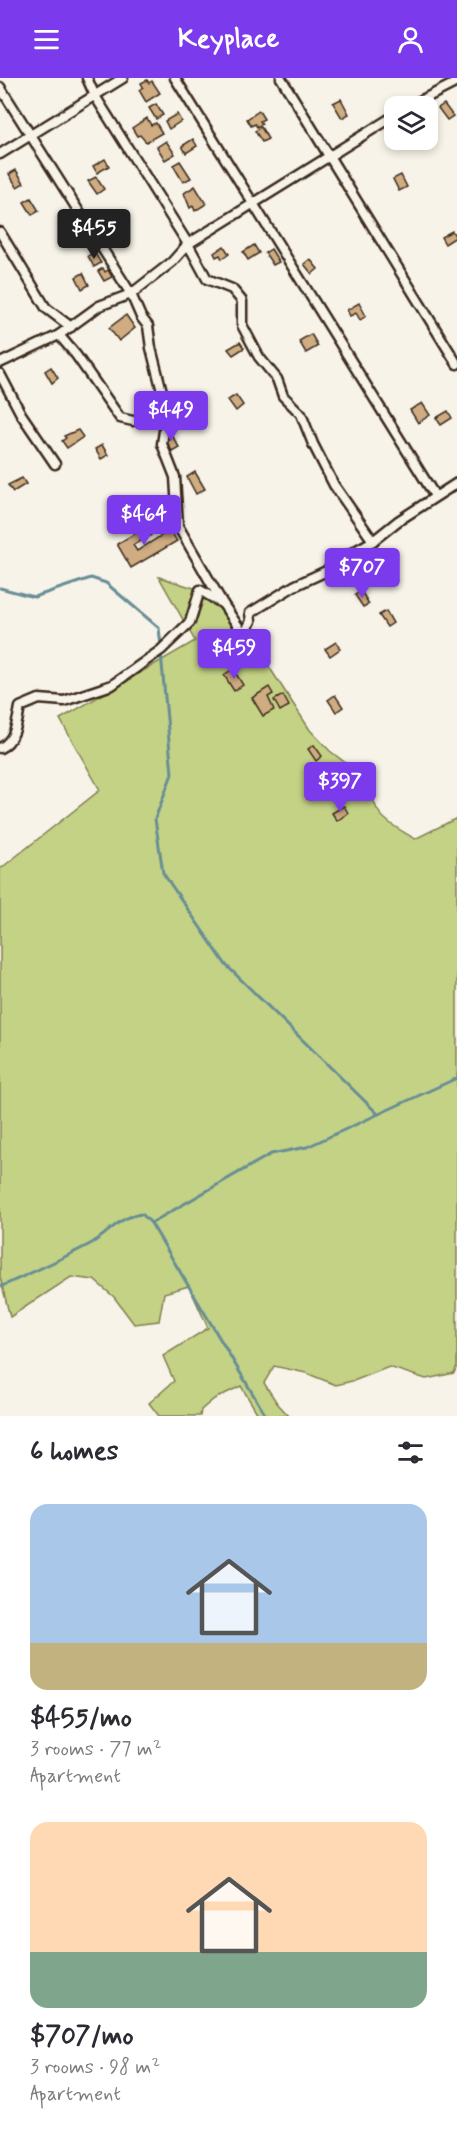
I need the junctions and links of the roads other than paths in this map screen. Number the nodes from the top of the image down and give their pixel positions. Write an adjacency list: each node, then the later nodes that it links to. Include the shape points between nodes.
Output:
1 (87, 78): 7 (street)
2 (123, 78): 7 (street)
3 (175, 78): 13 (street)
4 (281, 78): 12 (street)
5 (457, 82): 8 (street)
6 (0, 87): 10 (street)
7 (94, 96): 10 (street); 15 (street)
8 (430, 96)
9 (384, 122): 12 (street)
10 (31, 136): 11 (street); 16 (street)
11 (0, 154)
12 (329, 156): 13 (street); 20 (street)
13 (253, 203): 15 (street); 25 (street)
14 (0, 232): 17 (street, via 46,308)
15 (188, 244): 16 (street); 26 (street, via 207,279 232,289 242,301 242,326 277,379 283,396 301,414 334,485)
16 (131, 294): 17 (street, via 99,306); 27 (street, via 148,326 166,411 162,444 175,477 178,526)
17 (71, 327): 18 (street)
18 (59, 335): 19 (street); 22 (street, via 120,418)
19 (0, 363)
20 (457, 364)
21 (0, 374): 23 (street)
22 (133, 421)
23 (55, 464)
24 (457, 483): 25 (street)
25 (435, 496): 26 (street)
26 (372, 541): 27 (street, via 333,568 250,613 251,621 244,635)
27 (223, 604): 28 (street, via 200,590 190,622 161,650 112,685 64,701 39,699 20,707 16,727 7,745)
28 (0, 748)

